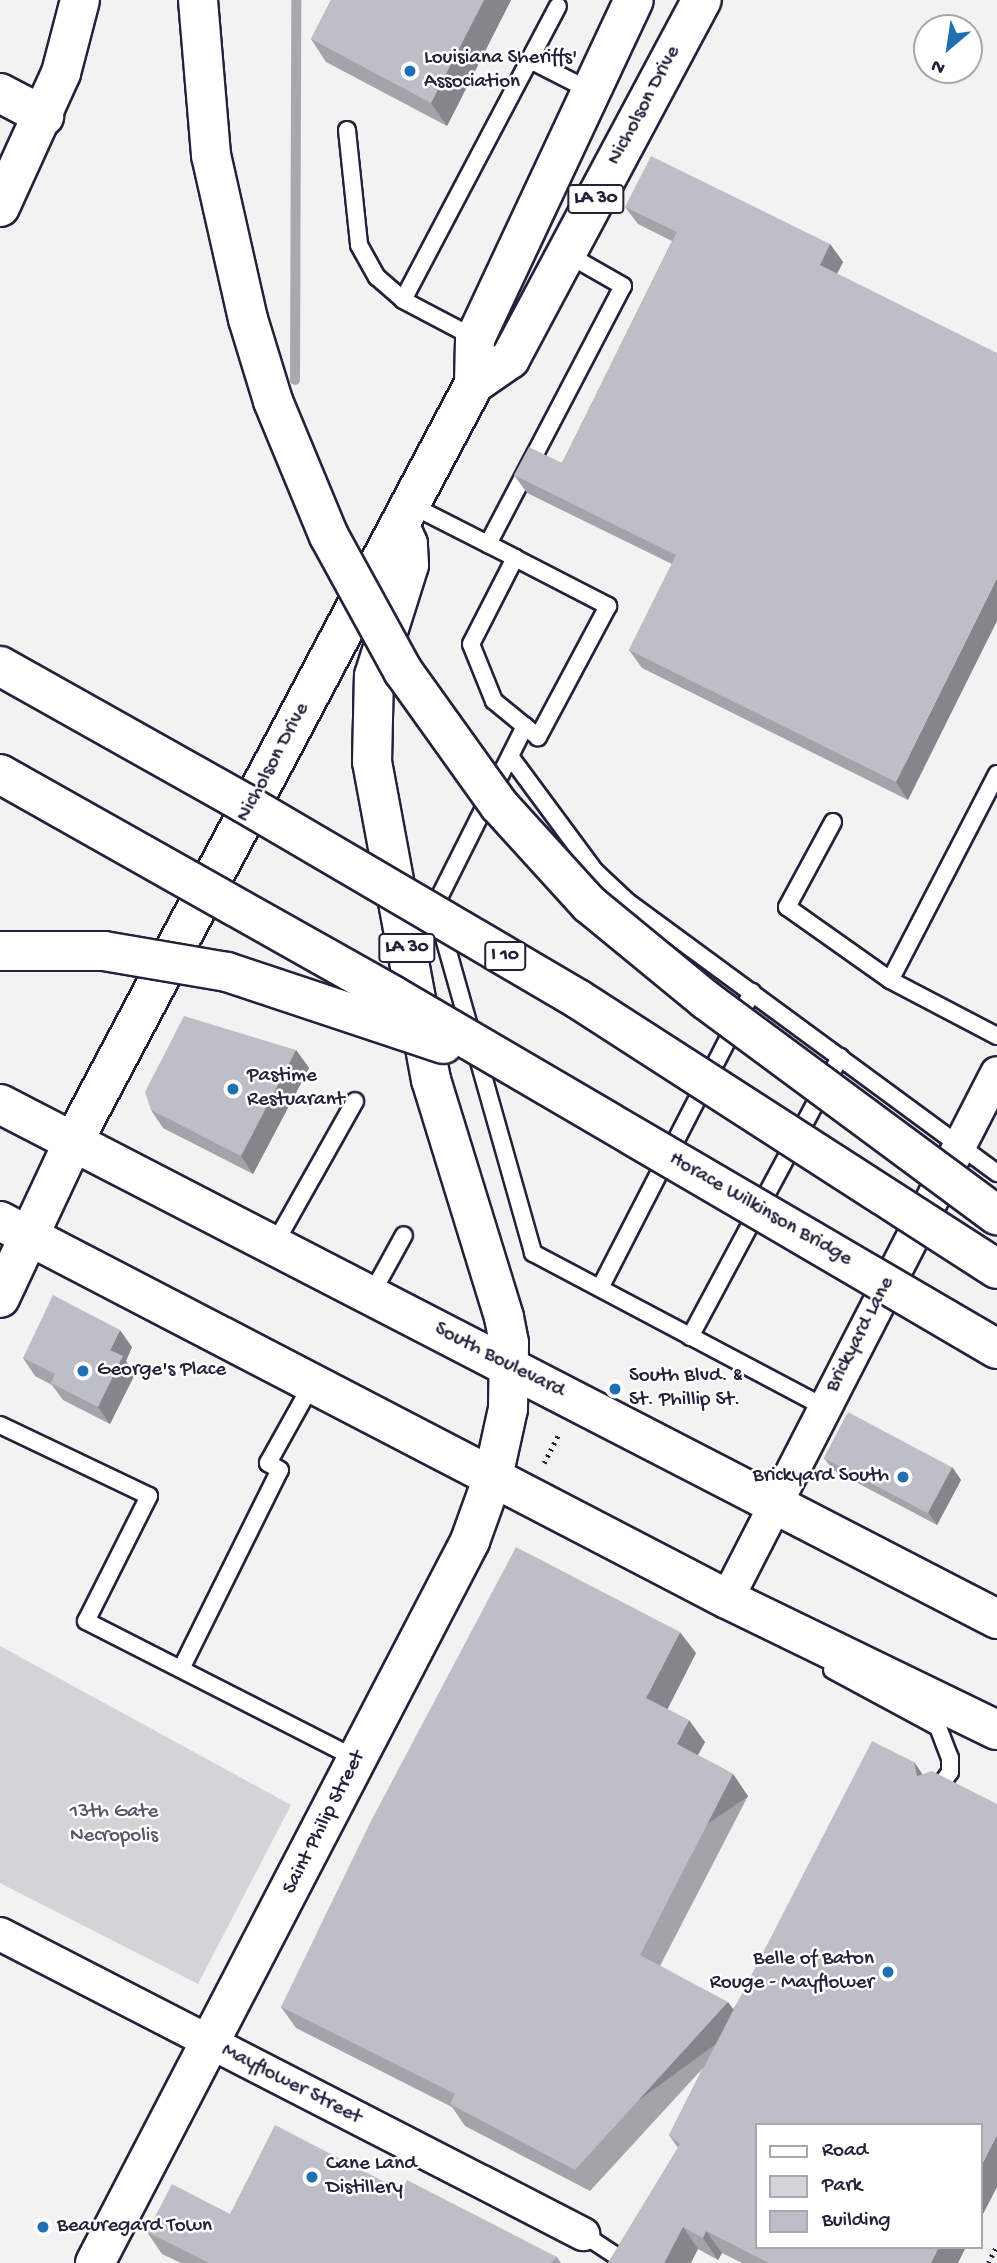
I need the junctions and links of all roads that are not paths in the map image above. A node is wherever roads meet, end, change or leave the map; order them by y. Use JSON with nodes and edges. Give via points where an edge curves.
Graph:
{"nodes":[{"id":1,"x":80,"y":0,"type":"edge"},
{"id":2,"x":198,"y":0,"type":"edge"},
{"id":3,"x":702,"y":0,"type":"edge"},
{"id":4,"x":628,"y":2,"type":"edge"},
{"id":5,"x":558,"y":6,"type":"dead end"},
{"id":6,"x":530,"y":60,"type":"junction"},
{"id":7,"x":589,"y":90,"type":"junction"},
{"id":8,"x":0,"y":93,"type":"edge"},
{"id":9,"x":44,"y":116,"type":"junction"},
{"id":10,"x":347,"y":130,"type":"dead end"},
{"id":11,"x":0,"y":207,"type":"edge"},
{"id":12,"x":566,"y":254,"type":"junction"},
{"id":13,"x":403,"y":300,"type":"junction"},
{"id":14,"x":475,"y":339,"type":"junction"},
{"id":15,"x":474,"y":384,"type":"junction"},
{"id":16,"x":406,"y":515,"type":"junction"},
{"id":17,"x":488,"y":544,"type":"junction"},
{"id":18,"x":515,"y":558,"type":"junction"},
{"id":19,"x":0,"y":666,"type":"edge"},
{"id":20,"x":525,"y":726,"type":"junction"},
{"id":21,"x":512,"y":760,"type":"junction"},
{"id":22,"x":997,"y":774,"type":"edge"},
{"id":23,"x":0,"y":775,"type":"edge"},
{"id":24,"x":833,"y":822,"type":"dead end"},
{"id":25,"x":0,"y":951,"type":"edge"},
{"id":26,"x":890,"y":980,"type":"junction"},
{"id":27,"x":751,"y":992,"type":"junction"},
{"id":28,"x":997,"y":1037,"type":"edge"},
{"id":29,"x":840,"y":1057,"type":"junction"},
{"id":30,"x":524,"y":1072,"type":"junction"},
{"id":31,"x":997,"y":1073,"type":"edge"},
{"id":32,"x":355,"y":1101,"type":"dead end"},
{"id":33,"x":0,"y":1104,"type":"edge"},
{"id":34,"x":74,"y":1142,"type":"junction"},
{"id":35,"x":960,"y":1144,"type":"junction"},
{"id":36,"x":997,"y":1173,"type":"edge"},
{"id":37,"x":997,"y":1215,"type":"edge"},
{"id":38,"x":15,"y":1229,"type":"edge"},
{"id":39,"x":404,"y":1235,"type":"dead end"},
{"id":40,"x":274,"y":1245,"type":"junction"},
{"id":41,"x":997,"y":1269,"type":"edge"},
{"id":42,"x":600,"y":1288,"type":"junction"},
{"id":43,"x":371,"y":1296,"type":"junction"},
{"id":44,"x":0,"y":1297,"type":"edge"},
{"id":45,"x":691,"y":1337,"type":"junction"},
{"id":46,"x":997,"y":1349,"type":"edge"},
{"id":47,"x":509,"y":1367,"type":"junction"},
{"id":48,"x":312,"y":1384,"type":"junction"},
{"id":49,"x":824,"y":1407,"type":"junction"},
{"id":50,"x":0,"y":1425,"type":"edge"},
{"id":51,"x":493,"y":1476,"type":"junction"},
{"id":52,"x":774,"y":1503,"type":"junction"},
{"id":53,"x":727,"y":1598,"type":"junction"},
{"id":54,"x":997,"y":1619,"type":"edge"},
{"id":55,"x":181,"y":1669,"type":"junction"},
{"id":56,"x":997,"y":1730,"type":"edge"},
{"id":57,"x":358,"y":1759,"type":"junction"},
{"id":58,"x":938,"y":1788,"type":"edge"},
{"id":59,"x":0,"y":1934,"type":"edge"},
{"id":60,"x":208,"y":2042,"type":"junction"},
{"id":61,"x":583,"y":2234,"type":"joint"},
{"id":62,"x":95,"y":2263,"type":"edge"},
{"id":63,"x":627,"y":2263,"type":"edge"}],
"edges":[{"from":1,"to":9,"type":"main road"},
{"from":2,"to":37,"type":"main road","bridge":true,"via":[[211,155],[248,319],[273,401],[329,536],[402,671],[499,805],[589,904],[706,1000]]},
{"from":3,"to":12,"type":"main road","name":"Nicholson Drive","number":"LA 30"},
{"from":4,"to":7,"type":"main road","name":"Nicholson Drive","number":"LA 30"},
{"from":5,"to":6,"type":"lane"},
{"from":6,"to":7,"type":"lane"},
{"from":6,"to":13,"type":"lane"},
{"from":7,"to":14,"type":"main road","name":"Nicholson Drive","number":"LA 30"},
{"from":8,"to":9,"type":"main road"},
{"from":9,"to":11,"type":"main road"},
{"from":10,"to":13,"type":"lane","via":[[359,245],[377,277]]},
{"from":12,"to":15,"type":"main road","name":"Nicholson Drive","number":"LA 30","via":[[510,359]]},
{"from":12,"to":17,"type":"lane","via":[[623,286]]},
{"from":13,"to":14,"type":"lane"},
{"from":14,"to":15,"type":"main road","name":"Nicholson Drive","number":"LA 30"},
{"from":15,"to":16,"type":"main road","name":"Nicholson Drive","number":"LA 30"},
{"from":16,"to":17,"type":"lane"},
{"from":16,"to":34,"type":"main road","name":"Nicholson Drive","number":"LA 30"},
{"from":16,"to":47,"type":"main road","number":"LA 30","via":[[409,565],[374,676],[372,762],[431,1080],[501,1304]]},
{"from":17,"to":18,"type":"lane"},
{"from":18,"to":20,"type":"lane","via":[[471,644],[494,701]]},
{"from":18,"to":20,"type":"lane","via":[[608,606],[538,737]]},
{"from":19,"to":41,"type":"main road","number":"I 10","bridge":true,"via":[[578,999]]},
{"from":20,"to":21,"type":"lane"},
{"from":21,"to":27,"type":"lane","via":[[595,871],[628,902]]},
{"from":21,"to":42,"type":"lane","via":[[435,906],[533,1253]]},
{"from":22,"to":26,"type":"lane"},
{"from":23,"to":30,"type":"main road","bridge":true},
{"from":24,"to":26,"type":"lane","via":[[787,907]]},
{"from":25,"to":30,"type":"main road","bridge":true,"via":[[104,951],[228,972]]},
{"from":26,"to":28,"type":"lane"},
{"from":27,"to":29,"type":"lane"},
{"from":27,"to":42,"type":"lane"},
{"from":29,"to":35,"type":"lane"},
{"from":29,"to":45,"type":"lane"},
{"from":30,"to":46,"type":"main road","name":"Horace Wilkinson Bridge","bridge":true},
{"from":31,"to":35,"type":"street","name":"Brickyard Lane"},
{"from":32,"to":40,"type":"lane"},
{"from":33,"to":34,"type":"main road","name":"South Boulevard"},
{"from":34,"to":38,"type":"main road","name":"Nicholson Drive"},
{"from":34,"to":40,"type":"main road","name":"South Boulevard"},
{"from":35,"to":36,"type":"lane"},
{"from":35,"to":49,"type":"street","name":"Brickyard Lane"},
{"from":38,"to":44,"type":"main road","name":"Nicholson Drive"},
{"from":38,"to":48,"type":"main road"},
{"from":39,"to":43,"type":"lane"},
{"from":40,"to":43,"type":"main road","name":"South Boulevard"},
{"from":42,"to":45,"type":"lane"},
{"from":43,"to":47,"type":"main road","name":"South Boulevard"},
{"from":45,"to":49,"type":"lane"},
{"from":47,"to":51,"type":"main road","name":"Saint Philip Street","via":[[508,1409]]},
{"from":47,"to":52,"type":"main road","name":"South Boulevard"},
{"from":48,"to":51,"type":"main road"},
{"from":48,"to":55,"type":"lane","via":[[268,1463],[280,1470]]},
{"from":49,"to":52,"type":"street","name":"Brickyard Lane"},
{"from":50,"to":55,"type":"lane","via":[[149,1496],[86,1621]]},
{"from":51,"to":53,"type":"main road"},
{"from":51,"to":57,"type":"main road","name":"Saint Philip Street","via":[[470,1541]]},
{"from":52,"to":53,"type":"street","name":"Brickyard Lane"},
{"from":52,"to":54,"type":"main road","name":"South Boulevard"},
{"from":53,"to":56,"type":"main road"},
{"from":53,"to":58,"type":"lane","via":[[766,1635],[938,1727],[950,1758],[950,1772]]},
{"from":55,"to":57,"type":"lane"},
{"from":57,"to":60,"type":"main road","name":"Saint Philip Street"},
{"from":59,"to":60,"type":"street","name":"Mayflower Street"},
{"from":60,"to":61,"type":"street","name":"Mayflower Street"},
{"from":60,"to":62,"type":"main road","name":"Saint Philip Street"},
{"from":61,"to":63,"type":"lane"}]}
